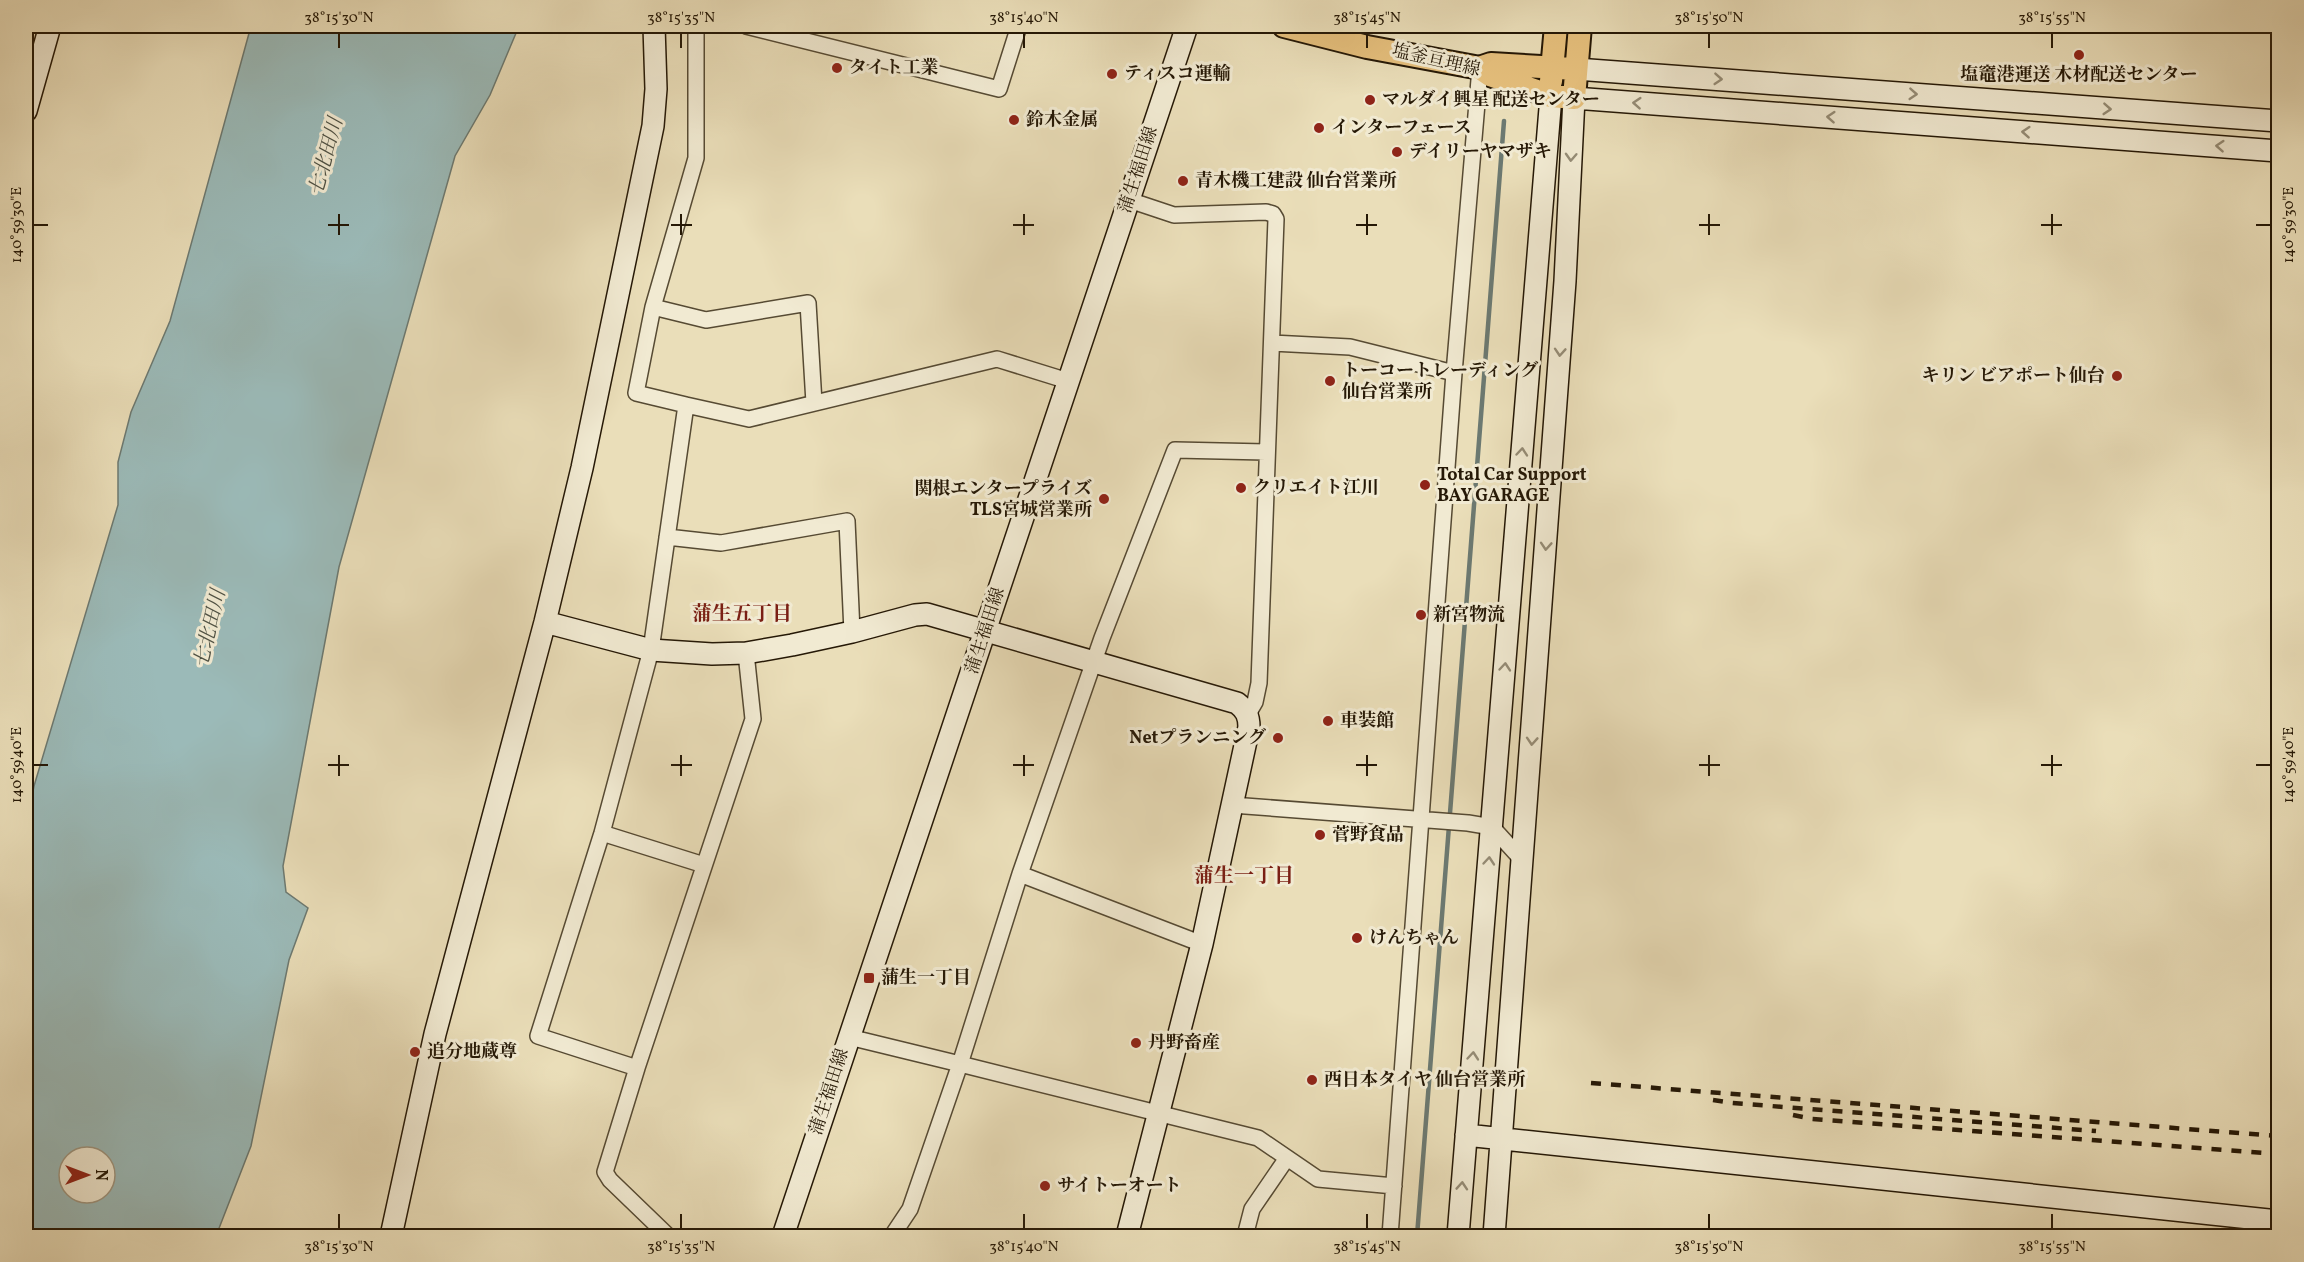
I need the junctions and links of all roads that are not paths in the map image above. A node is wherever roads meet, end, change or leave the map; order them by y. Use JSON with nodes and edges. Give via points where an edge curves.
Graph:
{"nodes":[{"id":1,"x":50,"y":26,"type":"edge"},
{"id":2,"x":654,"y":26,"type":"edge"},
{"id":3,"x":696,"y":26,"type":"edge"},
{"id":4,"x":746,"y":26,"type":"edge"},
{"id":5,"x":1019,"y":26,"type":"edge"},
{"id":6,"x":1186,"y":26,"type":"edge"},
{"id":7,"x":1284,"y":26,"type":"edge"},
{"id":8,"x":1556,"y":26,"type":"edge"},
{"id":9,"x":1580,"y":26,"type":"edge"},
{"id":10,"x":1552,"y":66,"type":"junction"},
{"id":11,"x":1487,"y":69,"type":"junction"},
{"id":12,"x":1576,"y":69,"type":"junction"},
{"id":13,"x":1521,"y":74,"type":"junction"},
{"id":14,"x":1551,"y":96,"type":"junction"},
{"id":15,"x":1574,"y":98,"type":"junction"},
{"id":16,"x":26,"y":111,"type":"edge"},
{"id":17,"x":2278,"y":121,"type":"edge"},
{"id":18,"x":2278,"y":151,"type":"edge"},
{"id":19,"x":1129,"y":200,"type":"junction"},
{"id":20,"x":653,"y":308,"type":"junction"},
{"id":21,"x":1272,"y":343,"type":"junction"},
{"id":22,"x":1454,"y":373,"type":"junction"},
{"id":23,"x":1068,"y":381,"type":"junction"},
{"id":24,"x":814,"y":403,"type":"junction"},
{"id":25,"x":686,"y":405,"type":"junction"},
{"id":26,"x":1266,"y":452,"type":"junction"},
{"id":27,"x":667,"y":537,"type":"junction"},
{"id":28,"x":545,"y":622,"type":"junction"},
{"id":29,"x":986,"y":630,"type":"junction"},
{"id":30,"x":852,"y":632,"type":"junction"},
{"id":31,"x":651,"y":650,"type":"junction"},
{"id":32,"x":746,"y":653,"type":"junction"},
{"id":33,"x":1095,"y":662,"type":"junction"},
{"id":34,"x":1248,"y":714,"type":"junction"},
{"id":35,"x":1232,"y":805,"type":"junction"},
{"id":36,"x":1428,"y":821,"type":"junction"},
{"id":37,"x":1492,"y":827,"type":"junction"},
{"id":38,"x":602,"y":833,"type":"junction"},
{"id":39,"x":1523,"y":861,"type":"junction"},
{"id":40,"x":704,"y":865,"type":"junction"},
{"id":41,"x":1020,"y":874,"type":"junction"},
{"id":42,"x":1202,"y":944,"type":"junction"},
{"id":43,"x":849,"y":1037,"type":"junction"},
{"id":44,"x":960,"y":1064,"type":"junction"},
{"id":45,"x":637,"y":1068,"type":"junction"},
{"id":46,"x":1158,"y":1113,"type":"junction"},
{"id":47,"x":1466,"y":1135,"type":"junction"},
{"id":48,"x":1502,"y":1138,"type":"junction"},
{"id":49,"x":1287,"y":1158,"type":"junction"},
{"id":50,"x":1394,"y":1186,"type":"junction"},
{"id":51,"x":2278,"y":1221,"type":"edge"},
{"id":52,"x":392,"y":1236,"type":"edge"},
{"id":53,"x":667,"y":1236,"type":"edge"},
{"id":54,"x":783,"y":1236,"type":"edge"},
{"id":55,"x":892,"y":1236,"type":"edge"},
{"id":56,"x":1127,"y":1236,"type":"edge"},
{"id":57,"x":1245,"y":1236,"type":"edge"},
{"id":58,"x":1390,"y":1236,"type":"edge"},
{"id":59,"x":1458,"y":1236,"type":"edge"},
{"id":60,"x":1494,"y":1236,"type":"edge"}],
"edges":[{"from":1,"to":16,"type":"street"},
{"from":2,"to":28,"type":"street","via":[[653,126],[582,468]]},
{"from":3,"to":20,"type":"street","via":[[696,158]]},
{"from":4,"to":5,"type":"street","via":[[999,88]]},
{"from":6,"to":19,"type":"street","name":"蒲生福田線"},
{"from":7,"to":11,"type":"main road","name":"塩釜亘理線"},
{"from":8,"to":10,"type":"main road"},
{"from":9,"to":12,"type":"main road"},
{"from":10,"to":12,"type":"main road"},
{"from":10,"to":13,"type":"main road"},
{"from":10,"to":14,"type":"main road"},
{"from":11,"to":13,"type":"main road","name":"塩釜亘理線"},
{"from":11,"to":22,"type":"street"},
{"from":12,"to":15,"type":"main road"},
{"from":12,"to":17,"type":"street","one_way":true},
{"from":13,"to":14,"type":"main road","name":"塩釜亘理線"},
{"from":14,"to":15,"type":"main road","name":"塩釜亘理線"},
{"from":37,"to":14,"type":"street","one_way":true},
{"from":18,"to":15,"type":"street","one_way":true},
{"from":15,"to":39,"type":"street","one_way":true,"via":[[1565,281]]},
{"from":19,"to":21,"type":"street","via":[[1174,215],[1266,212],[1275,216]]},
{"from":19,"to":23,"type":"street","name":"蒲生福田線"},
{"from":20,"to":24,"type":"street","via":[[706,320],[808,303]]},
{"from":20,"to":25,"type":"street","via":[[636,393]]},
{"from":21,"to":22,"type":"street","via":[[1350,347]]},
{"from":21,"to":26,"type":"street"},
{"from":22,"to":36,"type":"street"},
{"from":23,"to":24,"type":"street","via":[[997,359]]},
{"from":23,"to":29,"type":"street","name":"蒲生福田線"},
{"from":24,"to":25,"type":"street","via":[[749,419]]},
{"from":25,"to":27,"type":"street"},
{"from":26,"to":33,"type":"street","via":[[1175,450]]},
{"from":26,"to":34,"type":"street","via":[[1259,683]]},
{"from":27,"to":30,"type":"street","via":[[721,543],[847,521]]},
{"from":27,"to":31,"type":"street"},
{"from":28,"to":31,"type":"street"},
{"from":28,"to":52,"type":"street","via":[[435,1034]]},
{"from":29,"to":30,"type":"street","via":[[927,614]]},
{"from":29,"to":33,"type":"street"},
{"from":29,"to":43,"type":"street","name":"蒲生福田線"},
{"from":30,"to":32,"type":"street"},
{"from":31,"to":32,"type":"street"},
{"from":31,"to":38,"type":"street"},
{"from":32,"to":40,"type":"street","via":[[753,719]]},
{"from":33,"to":34,"type":"street","via":[[1237,704]]},
{"from":33,"to":41,"type":"street"},
{"from":34,"to":35,"type":"street","via":[[1249,727]]},
{"from":35,"to":36,"type":"street"},
{"from":35,"to":42,"type":"street"},
{"from":36,"to":37,"type":"street"},
{"from":36,"to":50,"type":"street"},
{"from":37,"to":39,"type":"street"},
{"from":47,"to":37,"type":"street","one_way":true},
{"from":38,"to":40,"type":"street"},
{"from":38,"to":45,"type":"street","via":[[538,1036]]},
{"from":39,"to":48,"type":"street"},
{"from":40,"to":45,"type":"street"},
{"from":41,"to":42,"type":"street"},
{"from":41,"to":44,"type":"street"},
{"from":42,"to":46,"type":"street"},
{"from":43,"to":44,"type":"street"},
{"from":43,"to":54,"type":"street","name":"蒲生福田線"},
{"from":44,"to":46,"type":"street"},
{"from":44,"to":55,"type":"street","via":[[910,1209]]},
{"from":45,"to":53,"type":"street","via":[[605,1172]]},
{"from":46,"to":49,"type":"street","via":[[1258,1138]]},
{"from":46,"to":56,"type":"street"},
{"from":47,"to":48,"type":"street"},
{"from":59,"to":47,"type":"street","one_way":true},
{"from":48,"to":51,"type":"street"},
{"from":48,"to":60,"type":"street"},
{"from":49,"to":50,"type":"street","via":[[1318,1179]]},
{"from":49,"to":57,"type":"street","via":[[1252,1209]]},
{"from":50,"to":58,"type":"street"}]}
